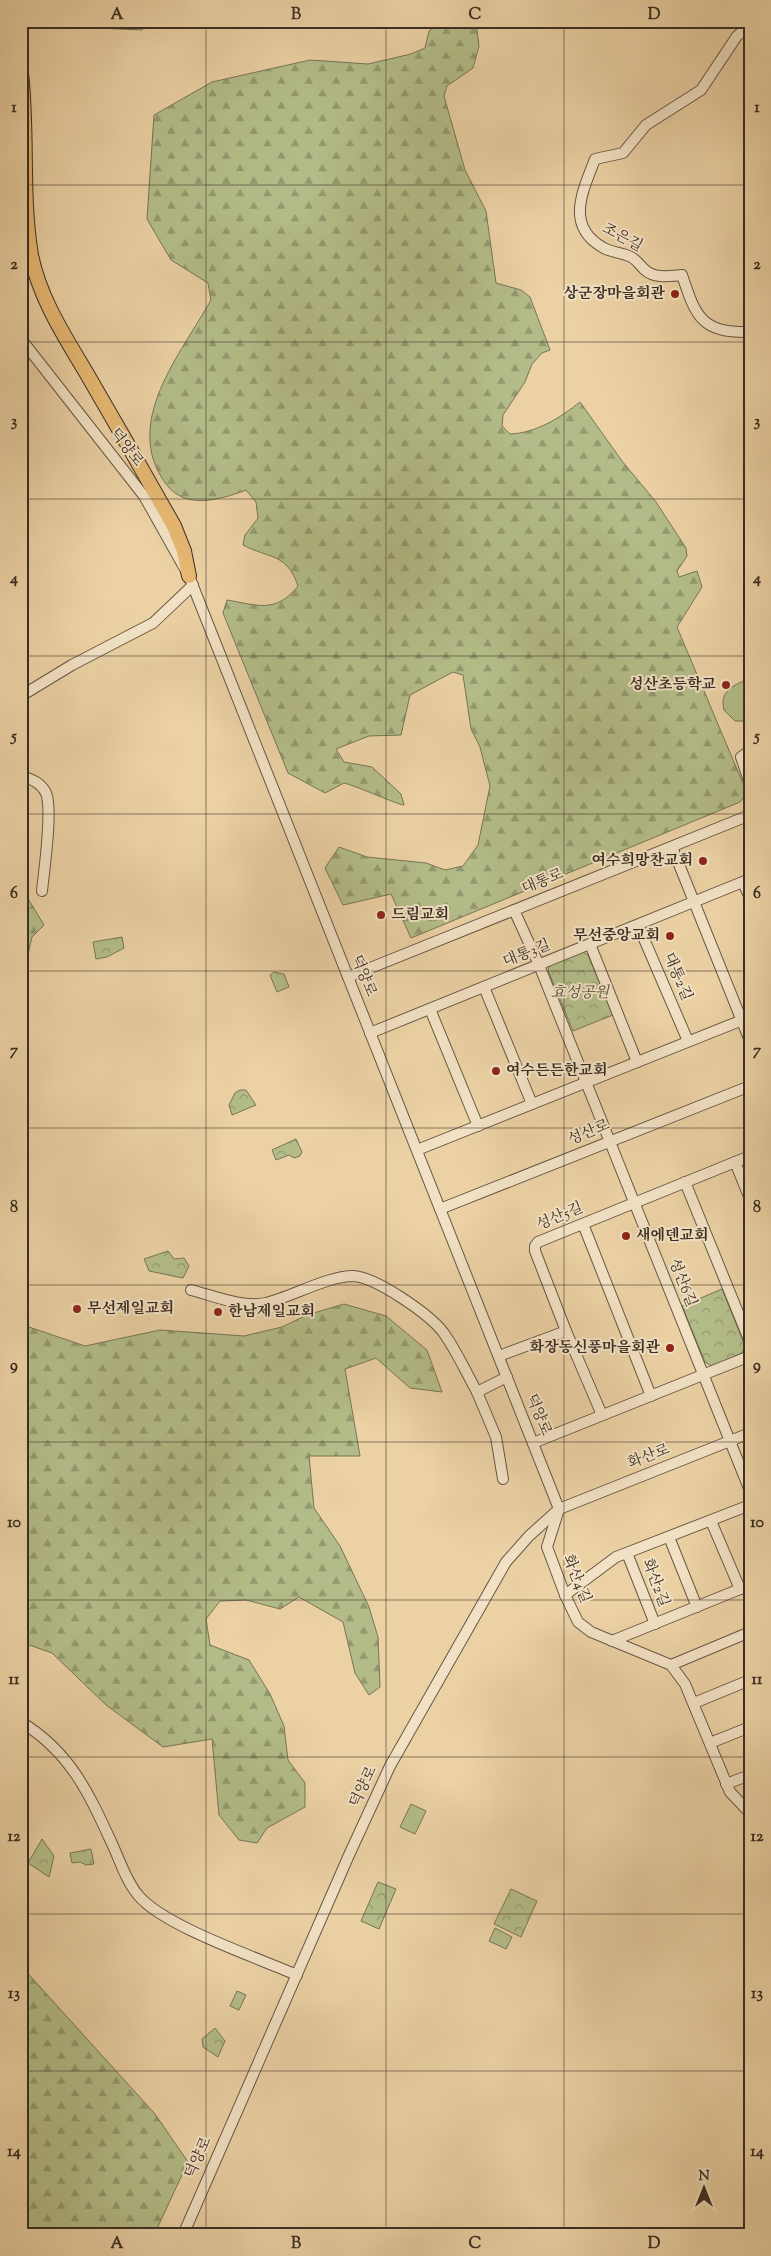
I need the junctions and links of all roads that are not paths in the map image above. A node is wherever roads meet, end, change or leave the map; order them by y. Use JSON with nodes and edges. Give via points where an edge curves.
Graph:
{"nodes":[{"id":1,"x":750,"y":25,"type":"edge"},
{"id":2,"x":21,"y":73,"type":"edge"},
{"id":3,"x":750,"y":332,"type":"edge"},
{"id":4,"x":21,"y":339,"type":"edge"},
{"id":5,"x":191,"y":580,"type":"junction"},
{"id":6,"x":21,"y":696,"type":"edge"},
{"id":7,"x":750,"y":751,"type":"edge"},
{"id":8,"x":21,"y":776,"type":"edge"},
{"id":9,"x":750,"y":784,"type":"edge"},
{"id":10,"x":750,"y":815,"type":"edge"},
{"id":11,"x":672,"y":847,"type":"junction"},
{"id":12,"x":747,"y":881,"type":"edge"},
{"id":13,"x":42,"y":891,"type":"dead end"},
{"id":14,"x":750,"y":898,"type":"edge"},
{"id":15,"x":695,"y":902,"type":"junction"},
{"id":16,"x":514,"y":910,"type":"junction"},
{"id":17,"x":638,"y":924,"type":"junction"},
{"id":18,"x":590,"y":944,"type":"junction"},
{"id":19,"x":539,"y":965,"type":"junction"},
{"id":20,"x":348,"y":977,"type":"junction"},
{"id":21,"x":484,"y":987,"type":"junction"},
{"id":22,"x":430,"y":1009,"type":"junction"},
{"id":23,"x":745,"y":1018,"type":"edge"},
{"id":24,"x":370,"y":1033,"type":"junction"},
{"id":25,"x":688,"y":1041,"type":"junction"},
{"id":26,"x":750,"y":1041,"type":"edge"},
{"id":27,"x":638,"y":1062,"type":"junction"},
{"id":28,"x":585,"y":1083,"type":"junction"},
{"id":29,"x":750,"y":1086,"type":"edge"},
{"id":30,"x":532,"y":1104,"type":"junction"},
{"id":31,"x":478,"y":1126,"type":"junction"},
{"id":32,"x":609,"y":1142,"type":"junction"},
{"id":33,"x":417,"y":1150,"type":"junction"},
{"id":34,"x":750,"y":1156,"type":"edge"},
{"id":35,"x":735,"y":1162,"type":"junction"},
{"id":36,"x":685,"y":1182,"type":"junction"},
{"id":37,"x":750,"y":1199,"type":"edge"},
{"id":38,"x":634,"y":1203,"type":"junction"},
{"id":39,"x":440,"y":1209,"type":"junction"},
{"id":40,"x":583,"y":1224,"type":"junction"},
{"id":41,"x":191,"y":1290,"type":"dead end"},
{"id":42,"x":566,"y":1331,"type":"junction"},
{"id":43,"x":750,"y":1342,"type":"edge"},
{"id":44,"x":499,"y":1356,"type":"junction"},
{"id":45,"x":750,"y":1356,"type":"edge"},
{"id":46,"x":702,"y":1375,"type":"junction"},
{"id":47,"x":507,"y":1377,"type":"junction"},
{"id":48,"x":476,"y":1392,"type":"junction"},
{"id":49,"x":651,"y":1396,"type":"junction"},
{"id":50,"x":602,"y":1416,"type":"junction"},
{"id":51,"x":750,"y":1434,"type":"edge"},
{"id":52,"x":729,"y":1442,"type":"junction"},
{"id":53,"x":533,"y":1443,"type":"junction"},
{"id":54,"x":503,"y":1479,"type":"dead end"},
{"id":55,"x":750,"y":1491,"type":"edge"},
{"id":56,"x":750,"y":1505,"type":"edge"},
{"id":57,"x":559,"y":1508,"type":"junction"},
{"id":58,"x":710,"y":1520,"type":"junction"},
{"id":59,"x":669,"y":1537,"type":"junction"},
{"id":60,"x":627,"y":1553,"type":"junction"},
{"id":61,"x":750,"y":1585,"type":"edge"},
{"id":62,"x":740,"y":1589,"type":"junction"},
{"id":63,"x":565,"y":1595,"type":"junction"},
{"id":64,"x":697,"y":1607,"type":"junction"},
{"id":65,"x":655,"y":1624,"type":"junction"},
{"id":66,"x":750,"y":1632,"type":"edge"},
{"id":67,"x":612,"y":1641,"type":"junction"},
{"id":68,"x":671,"y":1665,"type":"junction"},
{"id":69,"x":750,"y":1680,"type":"edge"},
{"id":70,"x":694,"y":1704,"type":"junction"},
{"id":71,"x":21,"y":1722,"type":"edge"},
{"id":72,"x":750,"y":1727,"type":"edge"},
{"id":73,"x":710,"y":1743,"type":"junction"},
{"id":74,"x":750,"y":1774,"type":"edge"},
{"id":75,"x":726,"y":1784,"type":"junction"},
{"id":76,"x":750,"y":1813,"type":"edge"},
{"id":77,"x":297,"y":1975,"type":"junction"},
{"id":78,"x":182,"y":2235,"type":"edge"}],
"edges":[{"from":1,"to":3,"type":"street","name":"조은길","via":[[736,36],[701,90],[646,125],[623,153],[595,159],[579,209],[585,232],[603,248],[632,257],[654,275],[682,274],[694,308],[705,323],[724,331]]},
{"from":2,"to":5,"type":"main road","via":[[28,226],[38,282],[59,325],[174,526]]},
{"from":4,"to":5,"type":"street","name":"덕양로","via":[[144,496]]},
{"from":5,"to":6,"type":"street","via":[[153,623]]},
{"from":5,"to":20,"type":"street","name":"덕양로"},
{"from":7,"to":9,"type":"street","via":[[741,757]]},
{"from":8,"to":13,"type":"street","via":[[39,783],[47,795]]},
{"from":10,"to":11,"type":"street","name":"대통로"},
{"from":11,"to":15,"type":"street"},
{"from":11,"to":16,"type":"street","name":"대통로"},
{"from":12,"to":14,"type":"street"},
{"from":12,"to":15,"type":"street","name":"대통3길"},
{"from":15,"to":17,"type":"street","name":"대통3길"},
{"from":15,"to":23,"type":"street"},
{"from":16,"to":19,"type":"street"},
{"from":16,"to":20,"type":"street","name":"대통로"},
{"from":17,"to":18,"type":"street","name":"대통3길"},
{"from":17,"to":25,"type":"street","name":"대통2길"},
{"from":18,"to":19,"type":"street","name":"대통3길"},
{"from":18,"to":27,"type":"street"},
{"from":19,"to":21,"type":"street","name":"대통3길"},
{"from":19,"to":28,"type":"street"},
{"from":20,"to":24,"type":"street","name":"덕양로"},
{"from":21,"to":22,"type":"street","name":"대통3길"},
{"from":21,"to":30,"type":"street"},
{"from":22,"to":24,"type":"street","name":"대통3길"},
{"from":22,"to":31,"type":"street"},
{"from":23,"to":25,"type":"street"},
{"from":23,"to":26,"type":"street"},
{"from":24,"to":33,"type":"street","name":"덕양로"},
{"from":25,"to":27,"type":"street"},
{"from":27,"to":28,"type":"street"},
{"from":28,"to":30,"type":"street"},
{"from":28,"to":32,"type":"street","name":"성산6길"},
{"from":29,"to":32,"type":"street","name":"성산로"},
{"from":30,"to":31,"type":"street"},
{"from":31,"to":33,"type":"street"},
{"from":32,"to":38,"type":"street","name":"성산6길"},
{"from":32,"to":39,"type":"street","name":"성산로"},
{"from":33,"to":39,"type":"street","name":"덕양로"},
{"from":34,"to":35,"type":"street","name":"성산5길"},
{"from":35,"to":36,"type":"street","name":"성산5길"},
{"from":35,"to":37,"type":"street"},
{"from":36,"to":38,"type":"street","name":"성산5길"},
{"from":36,"to":43,"type":"street"},
{"from":38,"to":40,"type":"street","name":"성산5길"},
{"from":38,"to":46,"type":"street","name":"성산6길"},
{"from":39,"to":44,"type":"street","name":"덕양로"},
{"from":40,"to":42,"type":"street","name":"성산5길","via":[[535,1246]]},
{"from":40,"to":49,"type":"street"},
{"from":41,"to":48,"type":"street","via":[[248,1304],[264,1303],[353,1276],[369,1280],[436,1324]]},
{"from":42,"to":44,"type":"street"},
{"from":42,"to":50,"type":"street"},
{"from":44,"to":47,"type":"street","name":"덕양로"},
{"from":45,"to":46,"type":"street"},
{"from":46,"to":49,"type":"street"},
{"from":46,"to":52,"type":"street","name":"성산6길"},
{"from":47,"to":48,"type":"street"},
{"from":47,"to":53,"type":"street","name":"덕양로"},
{"from":48,"to":54,"type":"street","via":[[496,1437]]},
{"from":49,"to":50,"type":"street"},
{"from":50,"to":53,"type":"street"},
{"from":51,"to":52,"type":"street","name":"화산로"},
{"from":52,"to":55,"type":"street","name":"성산6길"},
{"from":52,"to":57,"type":"street","name":"화산로"},
{"from":53,"to":57,"type":"street","name":"덕양로"},
{"from":56,"to":58,"type":"street","name":"화산2길"},
{"from":57,"to":63,"type":"street","name":"화산4길","via":[[547,1547]]},
{"from":57,"to":77,"type":"street","name":"덕양로","via":[[529,1536],[496,1578],[390,1766]]},
{"from":58,"to":59,"type":"street","name":"화산2길"},
{"from":58,"to":62,"type":"street"},
{"from":59,"to":60,"type":"street","name":"화산2길"},
{"from":59,"to":64,"type":"street","name":"화산2길"},
{"from":60,"to":63,"type":"street","name":"화산2길","via":[[611,1560]]},
{"from":60,"to":65,"type":"street","name":"화산2길"},
{"from":61,"to":62,"type":"street"},
{"from":62,"to":64,"type":"street"},
{"from":63,"to":67,"type":"street","name":"화산4길","via":[[578,1622]]},
{"from":64,"to":65,"type":"street"},
{"from":65,"to":67,"type":"street"},
{"from":66,"to":68,"type":"street"},
{"from":67,"to":68,"type":"street","name":"화산4길"},
{"from":68,"to":70,"type":"street"},
{"from":69,"to":70,"type":"street"},
{"from":70,"to":73,"type":"street"},
{"from":71,"to":77,"type":"street","via":[[52,1745],[76,1772],[138,1896],[169,1919]]},
{"from":72,"to":73,"type":"street"},
{"from":73,"to":75,"type":"street"},
{"from":74,"to":75,"type":"street"},
{"from":75,"to":76,"type":"street","via":[[734,1799]]},
{"from":77,"to":78,"type":"street","name":"덕양로"}]}
